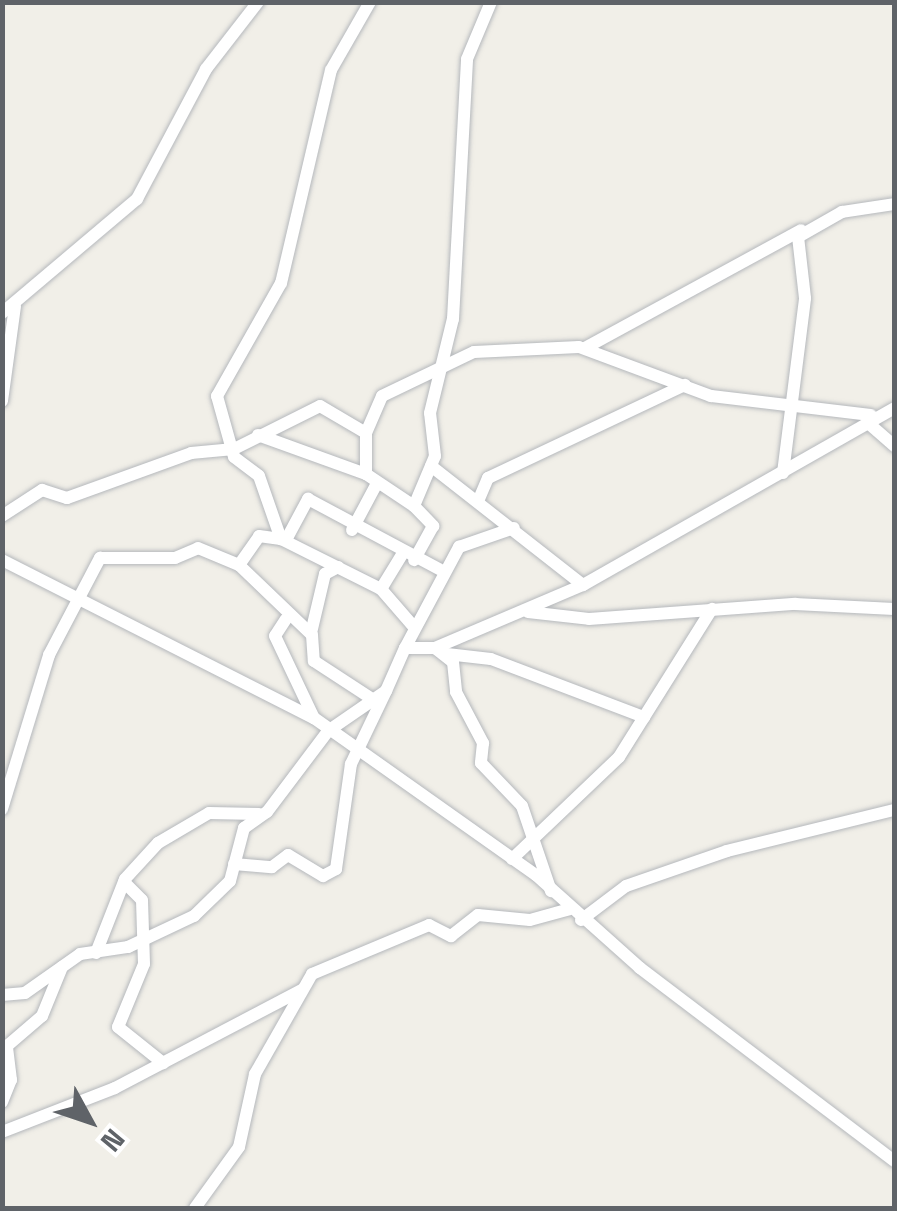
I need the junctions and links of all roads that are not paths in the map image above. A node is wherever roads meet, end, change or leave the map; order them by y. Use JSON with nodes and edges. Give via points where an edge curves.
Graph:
{"nodes":[{"id":1,"x":258,"y":2,"type":"edge"},
{"id":2,"x":370,"y":2,"type":"edge"},
{"id":3,"x":491,"y":2,"type":"edge"},
{"id":4,"x":894,"y":204,"type":"edge"},
{"id":5,"x":804,"y":228,"type":"junction"},
{"id":6,"x":9,"y":310,"type":"edge"},
{"id":7,"x":585,"y":348,"type":"junction"},
{"id":8,"x":439,"y":374,"type":"junction"},
{"id":9,"x":684,"y":385,"type":"junction"},
{"id":10,"x":2,"y":401,"type":"edge"},
{"id":11,"x":792,"y":402,"type":"junction"},
{"id":12,"x":894,"y":408,"type":"edge"},
{"id":13,"x":870,"y":419,"type":"junction"},
{"id":14,"x":366,"y":433,"type":"junction"},
{"id":15,"x":252,"y":436,"type":"junction"},
{"id":16,"x":894,"y":446,"type":"edge"},
{"id":17,"x":234,"y":449,"type":"junction"},
{"id":18,"x":431,"y":466,"type":"junction"},
{"id":19,"x":783,"y":473,"type":"junction"},
{"id":20,"x":366,"y":474,"type":"junction"},
{"id":21,"x":376,"y":485,"type":"junction"},
{"id":22,"x":479,"y":499,"type":"junction"},
{"id":23,"x":414,"y":506,"type":"junction"},
{"id":24,"x":2,"y":516,"type":"edge"},
{"id":25,"x":514,"y":528,"type":"junction"},
{"id":26,"x":352,"y":530,"type":"junction"},
{"id":27,"x":283,"y":540,"type":"junction"},
{"id":28,"x":408,"y":557,"type":"junction"},
{"id":29,"x":2,"y":560,"type":"edge"},
{"id":30,"x":238,"y":566,"type":"junction"},
{"id":31,"x":338,"y":567,"type":"junction"},
{"id":32,"x":440,"y":569,"type":"junction"},
{"id":33,"x":583,"y":586,"type":"junction"},
{"id":34,"x":381,"y":589,"type":"junction"},
{"id":35,"x":78,"y":599,"type":"junction"},
{"id":36,"x":712,"y":609,"type":"junction"},
{"id":37,"x":894,"y":609,"type":"edge"},
{"id":38,"x":524,"y":612,"type":"junction"},
{"id":39,"x":286,"y":618,"type":"junction"},
{"id":40,"x":413,"y":626,"type":"junction"},
{"id":41,"x":310,"y":633,"type":"junction"},
{"id":42,"x":405,"y":648,"type":"junction"},
{"id":43,"x":441,"y":651,"type":"junction"},
{"id":44,"x":386,"y":691,"type":"junction"},
{"id":45,"x":372,"y":699,"type":"junction"},
{"id":46,"x":644,"y":717,"type":"junction"},
{"id":47,"x":314,"y":718,"type":"junction"},
{"id":48,"x":328,"y":731,"type":"junction"},
{"id":49,"x":357,"y":749,"type":"junction"},
{"id":50,"x":2,"y":809,"type":"edge"},
{"id":51,"x":894,"y":810,"type":"edge"},
{"id":52,"x":259,"y":814,"type":"junction"},
{"id":53,"x":532,"y":840,"type":"junction"},
{"id":54,"x":512,"y":859,"type":"junction"},
{"id":55,"x":234,"y":864,"type":"junction"},
{"id":56,"x":124,"y":882,"type":"junction"},
{"id":57,"x":552,"y":893,"type":"junction"},
{"id":58,"x":576,"y":914,"type":"junction"},
{"id":59,"x":139,"y":938,"type":"junction"},
{"id":60,"x":96,"y":953,"type":"junction"},
{"id":61,"x":62,"y":965,"type":"junction"},
{"id":62,"x":304,"y":988,"type":"junction"},
{"id":63,"x":2,"y":994,"type":"edge"},
{"id":64,"x":163,"y":1064,"type":"junction"},
{"id":65,"x":2,"y":1102,"type":"edge"},
{"id":66,"x":2,"y":1132,"type":"edge"},
{"id":67,"x":894,"y":1161,"type":"edge"},
{"id":68,"x":195,"y":1208,"type":"edge"}],
"edges":[{"from":1,"to":6,"type":"street","via":[[206,69],[137,199]]},
{"from":2,"to":17,"type":"street","via":[[331,70],[282,283],[217,386]]},
{"from":3,"to":8,"type":"street","via":[[467,59],[454,168],[453,314]]},
{"from":4,"to":5,"type":"street"},
{"from":5,"to":7,"type":"street"},
{"from":5,"to":11,"type":"street","via":[[796,244],[805,298]]},
{"from":6,"to":10,"type":"street"},
{"from":7,"to":8,"type":"street","via":[[467,354]]},
{"from":7,"to":9,"type":"street"},
{"from":8,"to":14,"type":"street","via":[[387,391]]},
{"from":8,"to":18,"type":"street"},
{"from":9,"to":11,"type":"street"},
{"from":9,"to":22,"type":"street","via":[[488,478]]},
{"from":11,"to":13,"type":"street"},
{"from":11,"to":19,"type":"street"},
{"from":12,"to":13,"type":"street"},
{"from":13,"to":16,"type":"street"},
{"from":13,"to":19,"type":"street"},
{"from":14,"to":15,"type":"street","via":[[320,406]]},
{"from":14,"to":20,"type":"street"},
{"from":15,"to":17,"type":"street"},
{"from":15,"to":20,"type":"street","via":[[270,434]]},
{"from":17,"to":24,"type":"street","via":[[191,453],[66,498],[42,490]]},
{"from":17,"to":27,"type":"street","via":[[259,476]]},
{"from":18,"to":22,"type":"street"},
{"from":18,"to":23,"type":"street"},
{"from":19,"to":33,"type":"street"},
{"from":20,"to":21,"type":"street"},
{"from":21,"to":23,"type":"street"},
{"from":21,"to":26,"type":"street"},
{"from":22,"to":25,"type":"street"},
{"from":23,"to":28,"type":"street","via":[[434,526]]},
{"from":25,"to":32,"type":"street","via":[[460,546]]},
{"from":25,"to":33,"type":"street"},
{"from":26,"to":27,"type":"street","via":[[308,499]]},
{"from":26,"to":28,"type":"street"},
{"from":27,"to":30,"type":"street","via":[[258,536]]},
{"from":27,"to":31,"type":"street"},
{"from":28,"to":32,"type":"street"},
{"from":28,"to":34,"type":"street"},
{"from":29,"to":35,"type":"street"},
{"from":30,"to":35,"type":"street","via":[[198,548],[175,558],[100,558]]},
{"from":30,"to":39,"type":"street"},
{"from":31,"to":34,"type":"street"},
{"from":31,"to":41,"type":"street","via":[[326,572]]},
{"from":32,"to":40,"type":"street"},
{"from":33,"to":38,"type":"street"},
{"from":34,"to":40,"type":"street"},
{"from":35,"to":47,"type":"street"},
{"from":35,"to":50,"type":"street","via":[[49,655]]},
{"from":36,"to":37,"type":"street"},
{"from":36,"to":38,"type":"street","via":[[589,618]]},
{"from":36,"to":46,"type":"street"},
{"from":38,"to":43,"type":"street"},
{"from":39,"to":41,"type":"street"},
{"from":39,"to":47,"type":"street","via":[[275,636]]},
{"from":40,"to":42,"type":"street"},
{"from":41,"to":45,"type":"street","via":[[314,660]]},
{"from":42,"to":43,"type":"street"},
{"from":42,"to":44,"type":"street"},
{"from":43,"to":46,"type":"street","via":[[491,659]]},
{"from":43,"to":53,"type":"street","via":[[484,743],[481,762],[522,806]]},
{"from":44,"to":45,"type":"street"},
{"from":44,"to":49,"type":"street"},
{"from":45,"to":48,"type":"street"},
{"from":46,"to":53,"type":"street","via":[[610,768]]},
{"from":47,"to":48,"type":"street"},
{"from":48,"to":49,"type":"street"},
{"from":48,"to":52,"type":"street"},
{"from":49,"to":54,"type":"street"},
{"from":49,"to":55,"type":"street","via":[[336,870],[323,876],[288,855],[272,867]]},
{"from":51,"to":58,"type":"street","via":[[630,885]]},
{"from":52,"to":55,"type":"street","via":[[240,836]]},
{"from":52,"to":56,"type":"street","via":[[198,817],[158,842]]},
{"from":53,"to":54,"type":"street"},
{"from":53,"to":57,"type":"street"},
{"from":54,"to":57,"type":"street"},
{"from":55,"to":59,"type":"street","via":[[192,918]]},
{"from":56,"to":59,"type":"street","via":[[142,900]]},
{"from":56,"to":60,"type":"street"},
{"from":57,"to":58,"type":"street"},
{"from":58,"to":62,"type":"street","via":[[530,920],[478,915],[451,936],[429,925],[346,954]]},
{"from":58,"to":67,"type":"street"},
{"from":59,"to":60,"type":"street"},
{"from":59,"to":64,"type":"street","via":[[144,964],[118,1027]]},
{"from":60,"to":61,"type":"street"},
{"from":61,"to":63,"type":"street","via":[[25,993]]},
{"from":61,"to":65,"type":"street","via":[[42,1016],[7,1046],[12,1080]]},
{"from":62,"to":64,"type":"street"},
{"from":62,"to":68,"type":"street","via":[[255,1074],[239,1147]]},
{"from":64,"to":66,"type":"street"}]}
